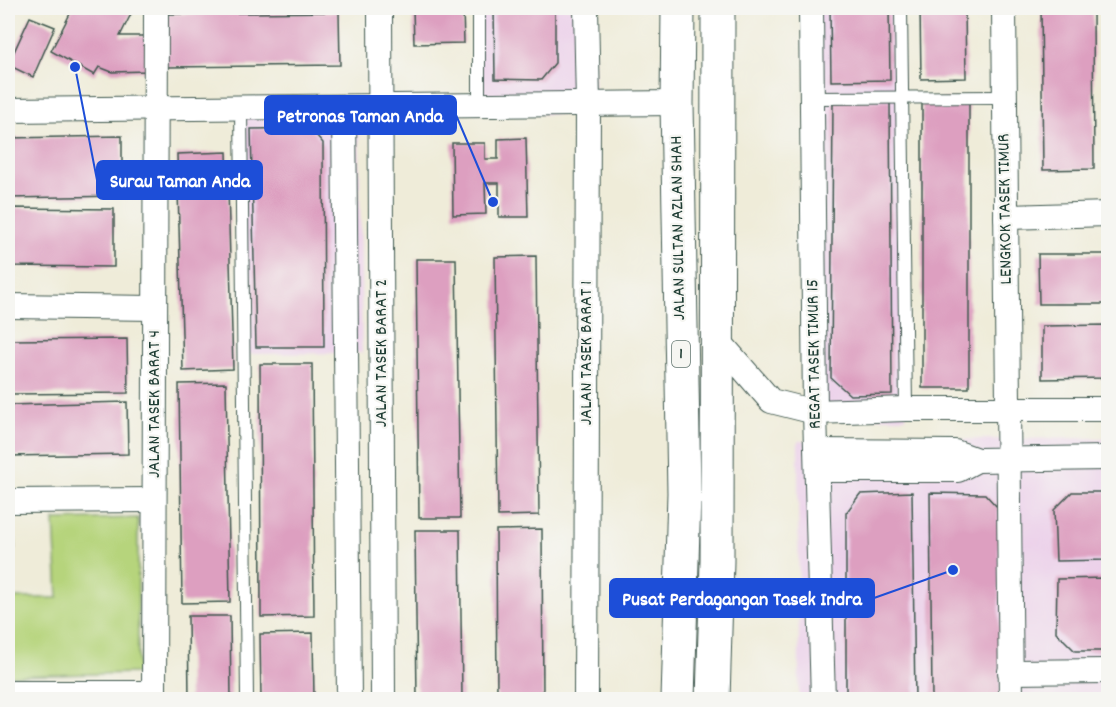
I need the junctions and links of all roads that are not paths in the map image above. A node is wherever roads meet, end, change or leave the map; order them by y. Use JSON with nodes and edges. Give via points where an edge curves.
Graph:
{"nodes":[{"id":1,"x":156,"y":8,"type":"edge"},
{"id":2,"x":380,"y":8,"type":"edge"},
{"id":3,"x":479,"y":8,"type":"edge"},
{"id":4,"x":586,"y":8,"type":"edge"},
{"id":5,"x":678,"y":8,"type":"edge"},
{"id":6,"x":717,"y":8,"type":"edge"},
{"id":7,"x":811,"y":8,"type":"edge"},
{"id":8,"x":901,"y":8,"type":"edge"},
{"id":9,"x":1004,"y":8,"type":"edge"},
{"id":10,"x":902,"y":97,"type":"junction"},
{"id":11,"x":1004,"y":97,"type":"junction"},
{"id":12,"x":812,"y":98,"type":"junction"},
{"id":13,"x":588,"y":104,"type":"junction"},
{"id":14,"x":677,"y":104,"type":"junction"},
{"id":15,"x":478,"y":105,"type":"junction"},
{"id":16,"x":381,"y":106,"type":"junction"},
{"id":17,"x":344,"y":107,"type":"junction"},
{"id":18,"x":241,"y":108,"type":"junction"},
{"id":19,"x":154,"y":109,"type":"junction"},
{"id":20,"x":8,"y":110,"type":"edge"},
{"id":21,"x":1108,"y":214,"type":"edge"},
{"id":22,"x":1006,"y":217,"type":"junction"},
{"id":23,"x":8,"y":306,"type":"edge"},
{"id":24,"x":155,"y":308,"type":"junction"},
{"id":25,"x":718,"y":340,"type":"junction"},
{"id":26,"x":906,"y":409,"type":"junction"},
{"id":27,"x":1108,"y":409,"type":"edge"},
{"id":28,"x":1009,"y":410,"type":"junction"},
{"id":29,"x":815,"y":412,"type":"junction"},
{"id":30,"x":1108,"y":458,"type":"edge"},
{"id":31,"x":1008,"y":460,"type":"junction"},
{"id":32,"x":817,"y":461,"type":"junction"},
{"id":33,"x":154,"y":500,"type":"junction"},
{"id":34,"x":8,"y":501,"type":"edge"},
{"id":35,"x":1108,"y":671,"type":"edge"},
{"id":36,"x":1010,"y":672,"type":"junction"},
{"id":37,"x":8,"y":693,"type":"edge"},
{"id":38,"x":154,"y":696,"type":"edge"},
{"id":39,"x":248,"y":699,"type":"edge"},
{"id":40,"x":349,"y":699,"type":"edge"},
{"id":41,"x":383,"y":699,"type":"edge"},
{"id":42,"x":586,"y":699,"type":"edge"},
{"id":43,"x":678,"y":699,"type":"edge"},
{"id":44,"x":713,"y":699,"type":"edge"},
{"id":45,"x":823,"y":699,"type":"edge"},
{"id":46,"x":1011,"y":699,"type":"edge"}],
"edges":[{"from":1,"to":19,"type":"street","name":"JALAN TASEK BARAT 4"},
{"from":2,"to":16,"type":"street","name":"JALAN TASEK BARAT 2"},
{"from":3,"to":15,"type":"lane"},
{"from":4,"to":13,"type":"street","name":"JALAN TASEK BARAT 1"},
{"from":5,"to":14,"type":"main road","name":"JALAN SULTAN AZLAN SHAH","number":"1"},
{"from":6,"to":25,"type":"main road","name":"JALAN SULTAN AZLAN SHAH"},
{"from":7,"to":12,"type":"street","name":"REGAT TASEK TIMUR 15"},
{"from":8,"to":10,"type":"lane"},
{"from":9,"to":11,"type":"street","name":"LENGKOK TASEK TIMUR"},
{"from":10,"to":11,"type":"lane"},
{"from":10,"to":12,"type":"lane"},
{"from":10,"to":26,"type":"lane"},
{"from":11,"to":22,"type":"street","name":"LENGKOK TASEK TIMUR"},
{"from":12,"to":29,"type":"street","name":"REGAT TASEK TIMUR 15"},
{"from":13,"to":14,"type":"street"},
{"from":13,"to":15,"type":"street"},
{"from":13,"to":42,"type":"street","name":"JALAN TASEK BARAT 1"},
{"from":14,"to":43,"type":"main road","name":"JALAN SULTAN AZLAN SHAH","number":"1","via":[[684,493]]},
{"from":15,"to":16,"type":"street"},
{"from":16,"to":17,"type":"street"},
{"from":16,"to":41,"type":"street","name":"JALAN TASEK BARAT 2"},
{"from":17,"to":18,"type":"street"},
{"from":17,"to":40,"type":"street"},
{"from":18,"to":19,"type":"street"},
{"from":18,"to":39,"type":"lane"},
{"from":19,"to":20,"type":"street"},
{"from":19,"to":24,"type":"street","name":"JALAN TASEK BARAT 4"},
{"from":21,"to":22,"type":"street"},
{"from":22,"to":28,"type":"street","name":"LENGKOK TASEK TIMUR"},
{"from":23,"to":24,"type":"street"},
{"from":24,"to":33,"type":"street","name":"JALAN TASEK BARAT 4"},
{"from":25,"to":29,"type":"street","via":[[771,401]]},
{"from":25,"to":44,"type":"main road","name":"JALAN SULTAN AZLAN SHAH"},
{"from":26,"to":28,"type":"street"},
{"from":26,"to":29,"type":"street"},
{"from":27,"to":28,"type":"street"},
{"from":28,"to":31,"type":"street","name":"LENGKOK TASEK TIMUR"},
{"from":29,"to":32,"type":"street","name":"REGAT TASEK TIMUR 15"},
{"from":30,"to":31,"type":"street"},
{"from":31,"to":32,"type":"street","via":[[977,460],[958,470]]},
{"from":31,"to":36,"type":"street","name":"LENGKOK TASEK TIMUR"},
{"from":32,"to":45,"type":"street","name":"REGAT TASEK TIMUR 15"},
{"from":33,"to":34,"type":"street"},
{"from":33,"to":38,"type":"street","name":"JALAN TASEK BARAT 4"},
{"from":35,"to":36,"type":"street"},
{"from":36,"to":46,"type":"street","name":"LENGKOK TASEK TIMUR"},
{"from":37,"to":38,"type":"street"}]}
